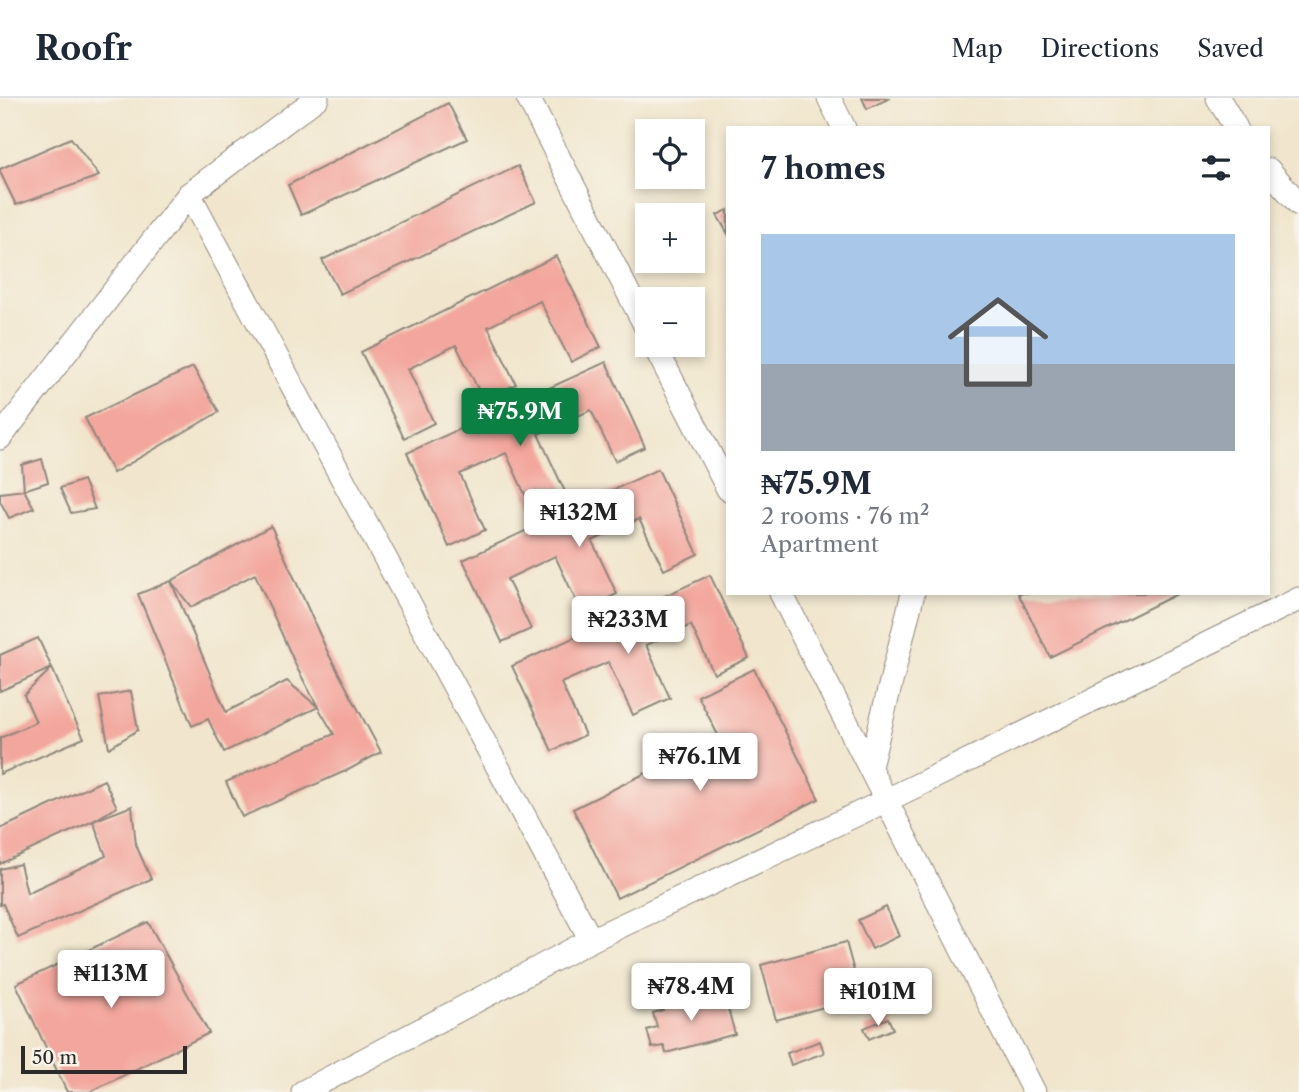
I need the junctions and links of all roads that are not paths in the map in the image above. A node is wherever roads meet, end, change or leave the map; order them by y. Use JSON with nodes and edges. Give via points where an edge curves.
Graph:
{"nodes":[{"id":1,"x":317,"y":98,"type":"edge"},
{"id":2,"x":528,"y":98,"type":"edge"},
{"id":3,"x":829,"y":98,"type":"edge"},
{"id":4,"x":1218,"y":98,"type":"edge"},
{"id":5,"x":843,"y":126,"type":"edge"},
{"id":6,"x":1235,"y":126,"type":"edge"},
{"id":7,"x":1270,"y":171,"type":"edge"},
{"id":8,"x":188,"y":194,"type":"junction"},
{"id":9,"x":1297,"y":198,"type":"edge"},
{"id":10,"x":635,"y":306,"type":"edge"},
{"id":11,"x":660,"y":357,"type":"edge"},
{"id":12,"x":0,"y":438,"type":"edge"},
{"id":13,"x":726,"y":485,"type":"edge"},
{"id":14,"x":782,"y":595,"type":"edge"},
{"id":15,"x":913,"y":595,"type":"edge"},
{"id":16,"x":1299,"y":599,"type":"edge"},
{"id":17,"x":870,"y":767,"type":"junction"},
{"id":18,"x":887,"y":800,"type":"junction"},
{"id":19,"x":590,"y":940,"type":"junction"},
{"id":20,"x":303,"y":1092,"type":"edge"},
{"id":21,"x":1034,"y":1092,"type":"edge"}],
"edges":[{"from":1,"to":8,"type":"street"},
{"from":2,"to":10,"type":"street"},
{"from":3,"to":5,"type":"street"},
{"from":4,"to":6,"type":"street"},
{"from":7,"to":9,"type":"street"},
{"from":8,"to":12,"type":"street"},
{"from":8,"to":19,"type":"street"},
{"from":11,"to":13,"type":"street"},
{"from":14,"to":17,"type":"street"},
{"from":15,"to":17,"type":"street"},
{"from":16,"to":18,"type":"street"},
{"from":17,"to":18,"type":"street"},
{"from":18,"to":19,"type":"street"},
{"from":18,"to":21,"type":"street"},
{"from":19,"to":20,"type":"street"}]}
